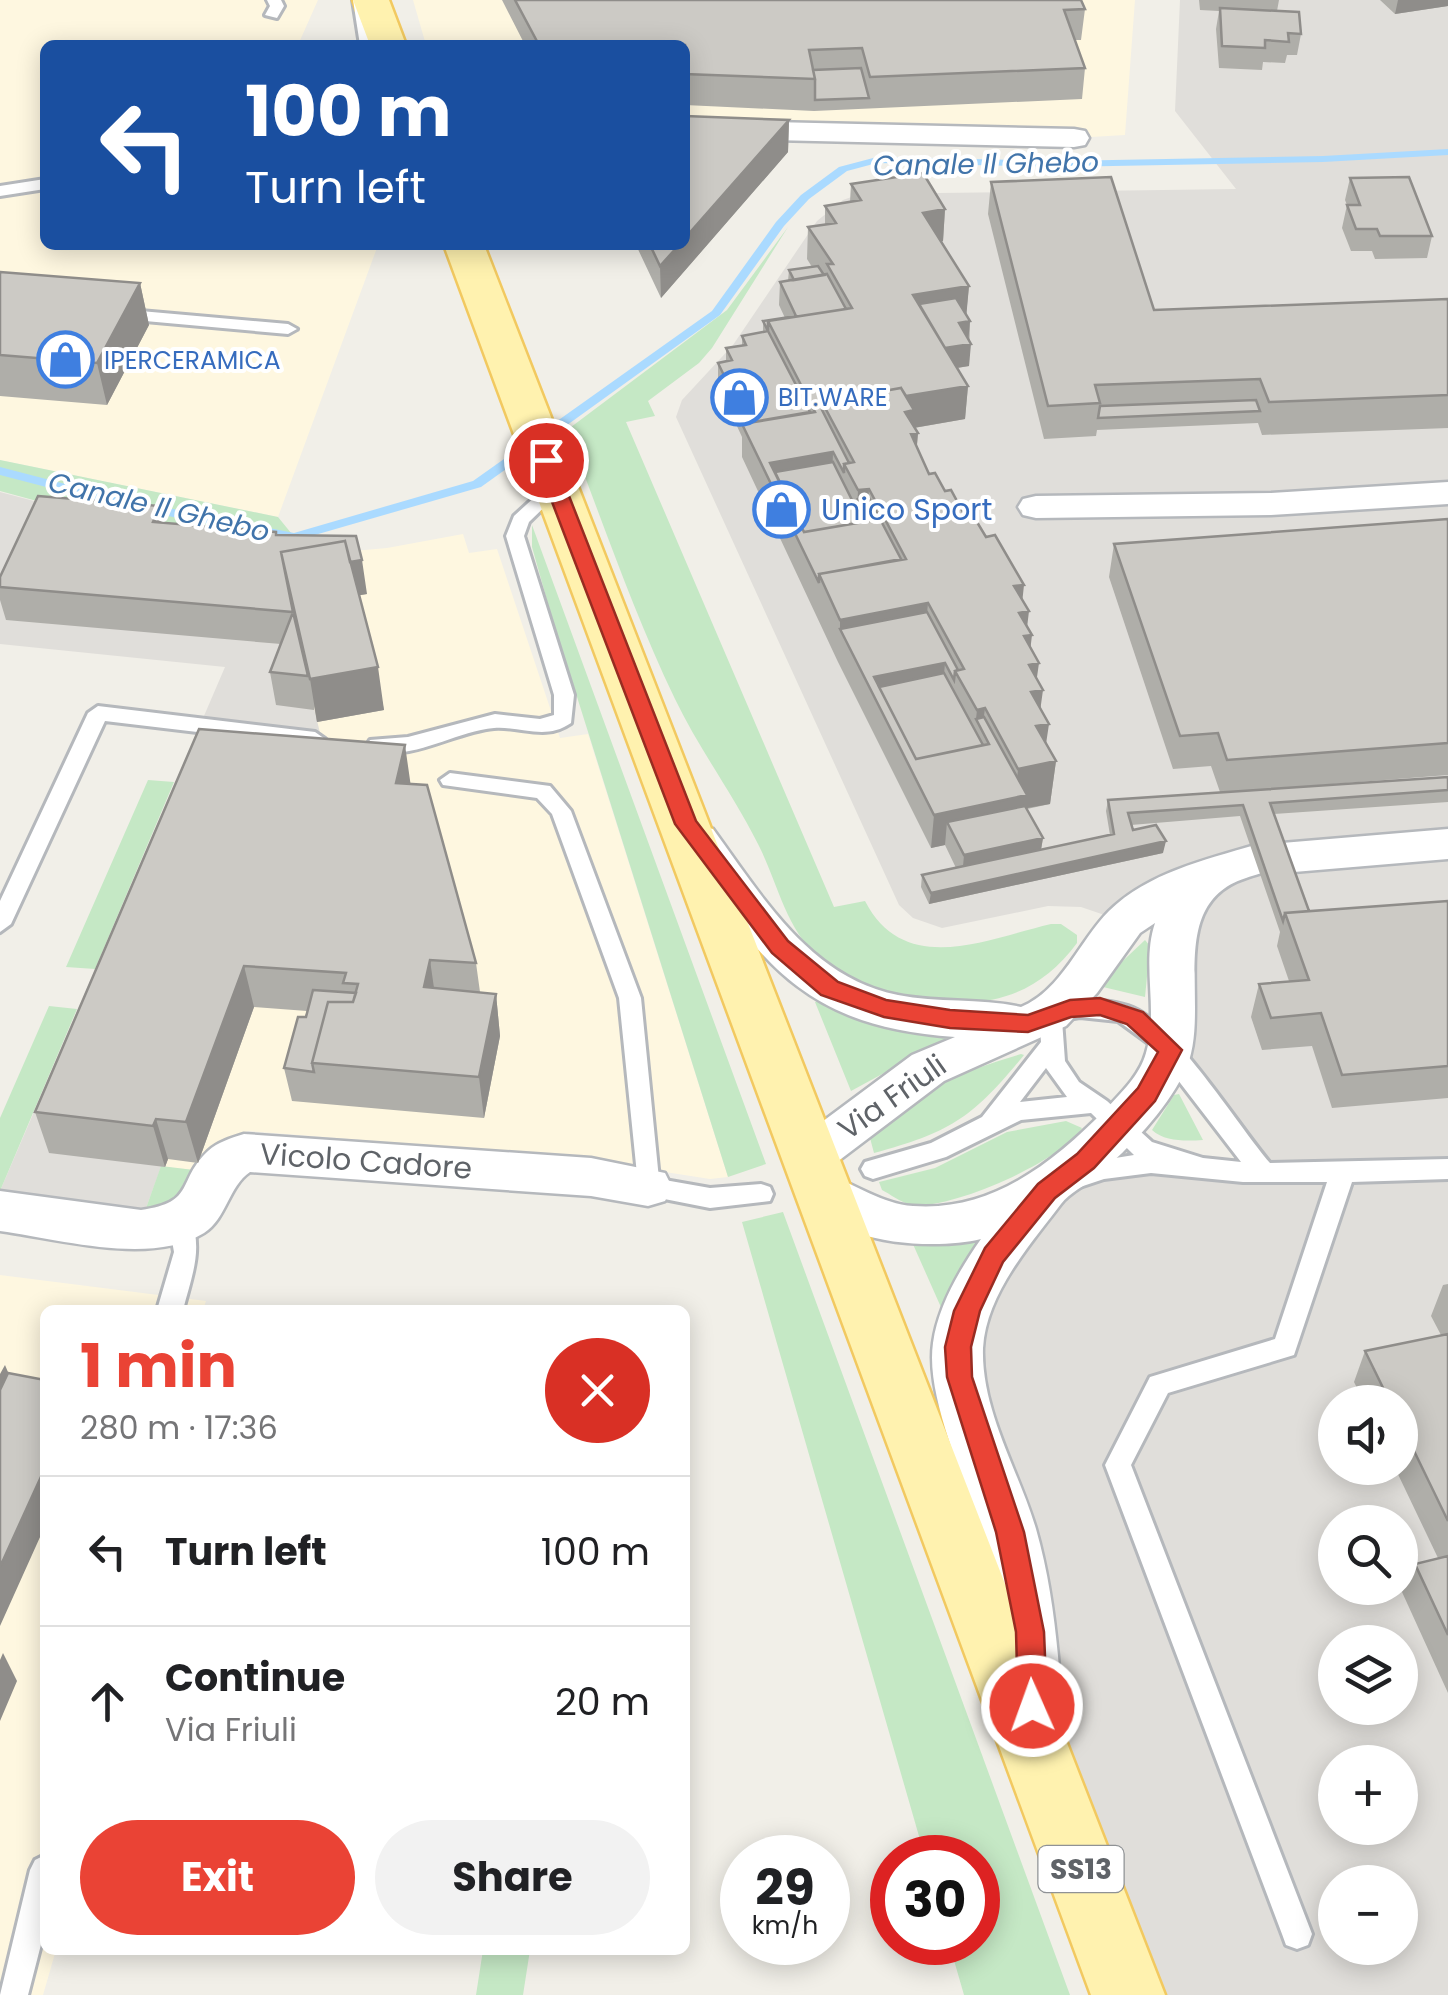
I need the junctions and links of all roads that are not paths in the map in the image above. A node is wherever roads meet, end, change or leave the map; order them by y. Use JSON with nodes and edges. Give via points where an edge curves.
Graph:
{"nodes":[{"id":1,"x":360,"y":0,"type":"edge"},
{"id":2,"x":371,"y":0,"type":"edge"},
{"id":3,"x":366,"y":40,"type":"edge"},
{"id":4,"x":386,"y":40,"type":"edge"},
{"id":5,"x":690,"y":129,"type":"edge"},
{"id":6,"x":1074,"y":138,"type":"dead end"},
{"id":7,"x":40,"y":185,"type":"edge"},
{"id":8,"x":0,"y":191,"type":"edge"},
{"id":9,"x":446,"y":250,"type":"edge"},
{"id":10,"x":466,"y":250,"type":"edge"},
{"id":11,"x":486,"y":305,"type":"junction"},
{"id":12,"x":104,"y":313,"type":"edge"},
{"id":13,"x":288,"y":328,"type":"dead end"},
{"id":14,"x":550,"y":474,"type":"junction"},
{"id":15,"x":1448,"y":493,"type":"edge"},
{"id":16,"x":1036,"y":506,"type":"dead end"},
{"id":17,"x":450,"y":780,"type":"dead end"},
{"id":18,"x":686,"y":824,"type":"junction"},
{"id":19,"x":1448,"y":844,"type":"edge"},
{"id":20,"x":1251,"y":864,"type":"junction"},
{"id":21,"x":0,"y":924,"type":"edge"},
{"id":22,"x":1043,"y":1028,"type":"junction"},
{"id":23,"x":1170,"y":1050,"type":"junction"},
{"id":24,"x":1106,"y":1115,"type":"junction"},
{"id":25,"x":988,"y":1124,"type":"junction"},
{"id":26,"x":1194,"y":1164,"type":"junction"},
{"id":27,"x":1448,"y":1169,"type":"edge"},
{"id":28,"x":1343,"y":1171,"type":"junction"},
{"id":29,"x":837,"y":1173,"type":"junction"},
{"id":30,"x":1264,"y":1174,"type":"junction"},
{"id":31,"x":648,"y":1186,"type":"junction"},
{"id":32,"x":1046,"y":1191,"type":"junction"},
{"id":33,"x":761,"y":1194,"type":"dead end"},
{"id":34,"x":0,"y":1211,"type":"edge"},
{"id":35,"x":181,"y":1224,"type":"junction"},
{"id":36,"x":171,"y":1305,"type":"edge"},
{"id":37,"x":1034,"y":1742,"type":"junction"},
{"id":38,"x":40,"y":1890,"type":"edge"},
{"id":39,"x":1297,"y":1934,"type":"dead end"},
{"id":40,"x":13,"y":1995,"type":"edge"},
{"id":41,"x":1128,"y":1995,"type":"edge"}],
"edges":[{"from":1,"to":3,"type":"lane"},
{"from":2,"to":4,"type":"main road"},
{"from":5,"to":6,"type":"street"},
{"from":7,"to":8,"type":"lane"},
{"from":9,"to":11,"type":"lane"},
{"from":10,"to":11,"type":"main road","number":"SS13"},
{"from":11,"to":14,"type":"main road","number":"SS13"},
{"from":12,"to":13,"type":"lane"},
{"from":14,"to":18,"type":"main road","name":"Via Friuli","number":"SS13"},
{"from":14,"to":21,"type":"lane","via":[[515,536],[564,694],[564,718],[553,726],[494,722],[409,746],[98,713]]},
{"from":15,"to":16,"type":"street","via":[[1271,504]]},
{"from":17,"to":31,"type":"lane","via":[[543,790],[561,811],[630,998]]},
{"from":18,"to":22,"type":"street","name":"Via Friuli","via":[[780,947],[830,988],[912,1015]]},
{"from":18,"to":29,"type":"main road","name":"Via Friuli","number":"SS13"},
{"from":19,"to":20,"type":"street","name":"Via Friuli"},
{"from":20,"to":22,"type":"street","name":"Via Friuli","via":[[1187,882],[1125,922]]},
{"from":20,"to":23,"type":"street","name":"Via Friuli","via":[[1192,894],[1179,914]]},
{"from":22,"to":23,"type":"lane","via":[[1100,1007],[1148,1026]]},
{"from":22,"to":24,"type":"lane","via":[[1062,1078]]},
{"from":22,"to":25,"type":"lane"},
{"from":22,"to":29,"type":"street","name":"Via Friuli","via":[[928,1068],[862,1113]]},
{"from":23,"to":24,"type":"street","name":"Via Friuli","via":[[1147,1094]]},
{"from":23,"to":30,"type":"lane"},
{"from":24,"to":25,"type":"lane","via":[[1017,1111]]},
{"from":24,"to":26,"type":"lane","via":[[1144,1149]]},
{"from":24,"to":32,"type":"street","name":"Via Friuli","via":[[1086,1161]]},
{"from":25,"to":29,"type":"lane","via":[[938,1150]]},
{"from":26,"to":30,"type":"lane"},
{"from":26,"to":32,"type":"lane","via":[[1125,1163]]},
{"from":27,"to":28,"type":"lane"},
{"from":28,"to":30,"type":"lane"},
{"from":28,"to":39,"type":"lane","via":[[1285,1347],[1159,1384],[1118,1465]]},
{"from":29,"to":32,"type":"street","name":"Via Friuli","via":[[876,1218],[914,1226],[1001,1212]]},
{"from":29,"to":37,"type":"main road","name":"Via Friuli","number":"SS13"},
{"from":31,"to":33,"type":"lane","via":[[710,1198]]},
{"from":31,"to":35,"type":"street","name":"Vicolo Cadore","via":[[244,1153],[220,1169],[198,1212]]},
{"from":32,"to":37,"type":"street","name":"Via Friuli","via":[[994,1255],[958,1347],[960,1377],[1010,1532],[1030,1632]]},
{"from":34,"to":35,"type":"street","via":[[141,1230]]},
{"from":35,"to":36,"type":"lane","via":[[186,1252]]},
{"from":37,"to":41,"type":"main road","name":"Via Friuli","number":"SS13"},
{"from":38,"to":40,"type":"lane"}]}
